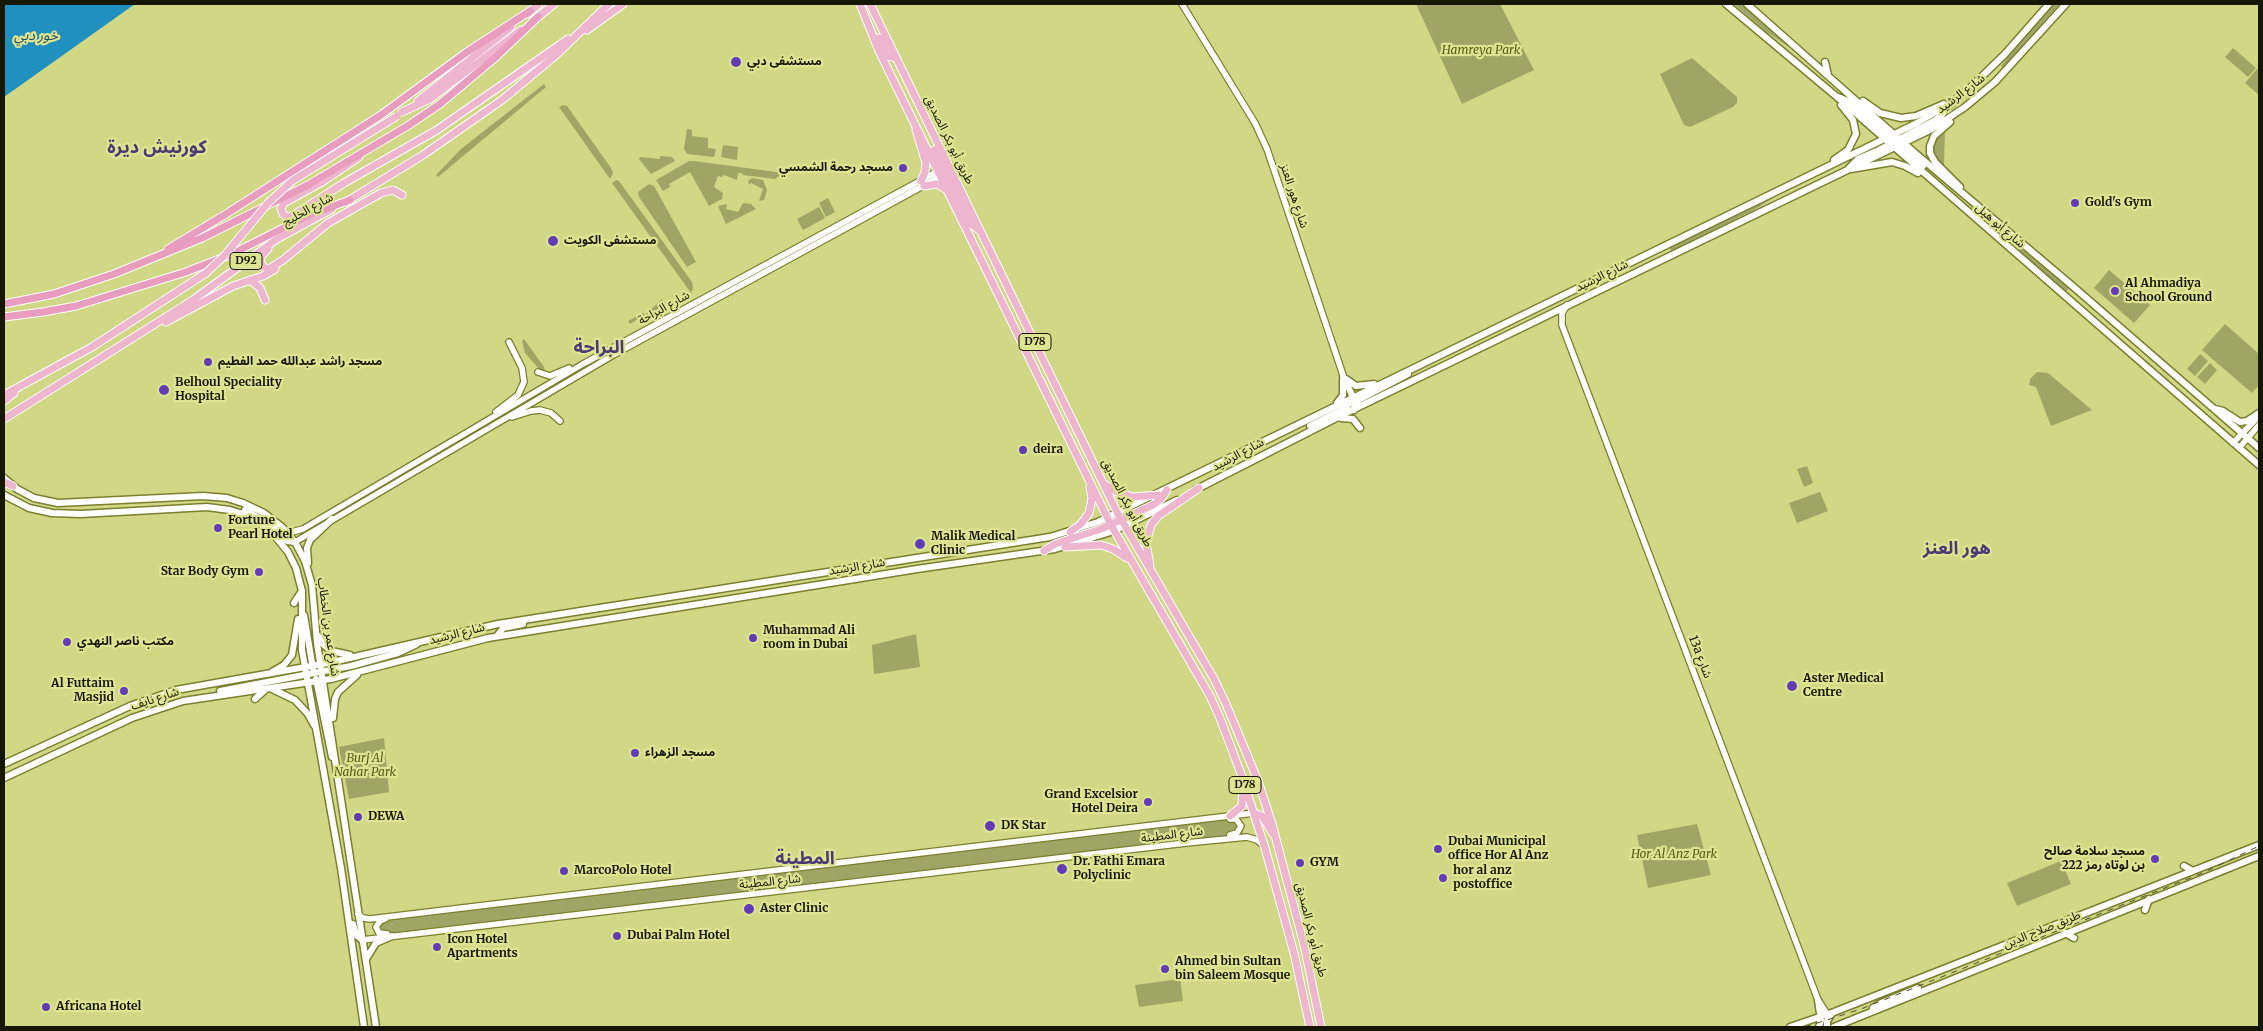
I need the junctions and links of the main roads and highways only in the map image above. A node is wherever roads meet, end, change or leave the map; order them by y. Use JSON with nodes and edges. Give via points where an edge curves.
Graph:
{"nodes":[{"id":1,"x":539,"y":4,"type":"edge"},
{"id":2,"x":554,"y":4,"type":"edge"},
{"id":3,"x":609,"y":4,"type":"edge"},
{"id":4,"x":623,"y":4,"type":"edge"},
{"id":5,"x":860,"y":4,"type":"edge"},
{"id":6,"x":870,"y":4,"type":"edge"},
{"id":7,"x":1726,"y":4,"type":"edge"},
{"id":8,"x":1747,"y":4,"type":"edge"},
{"id":9,"x":2049,"y":4,"type":"edge"},
{"id":10,"x":2066,"y":4,"type":"edge"},
{"id":11,"x":530,"y":11,"type":"junction"},
{"id":12,"x":538,"y":17,"type":"junction"},
{"id":13,"x":866,"y":19,"type":"junction"},
{"id":14,"x":579,"y":34,"type":"junction"},
{"id":15,"x":894,"y":54,"type":"junction"},
{"id":16,"x":1825,"y":62,"type":"dead end"},
{"id":17,"x":1828,"y":75,"type":"junction"},
{"id":18,"x":1837,"y":97,"type":"junction"},
{"id":19,"x":1852,"y":97,"type":"junction"},
{"id":20,"x":906,"y":103,"type":"junction"},
{"id":21,"x":1950,"y":104,"type":"junction"},
{"id":22,"x":400,"y":114,"type":"junction"},
{"id":23,"x":1956,"y":114,"type":"junction"},
{"id":24,"x":916,"y":125,"type":"junction"},
{"id":25,"x":1895,"y":142,"type":"junction"},
{"id":26,"x":362,"y":154,"type":"junction"},
{"id":27,"x":1827,"y":168,"type":"junction"},
{"id":28,"x":1849,"y":169,"type":"junction"},
{"id":29,"x":943,"y":173,"type":"junction"},
{"id":30,"x":1939,"y":187,"type":"junction"},
{"id":31,"x":949,"y":192,"type":"junction"},
{"id":32,"x":404,"y":194,"type":"dead end"},
{"id":33,"x":350,"y":200,"type":"junction"},
{"id":34,"x":1969,"y":200,"type":"junction"},
{"id":35,"x":1994,"y":221,"type":"junction"},
{"id":36,"x":277,"y":240,"type":"junction"},
{"id":37,"x":288,"y":256,"type":"junction"},
{"id":38,"x":130,"y":268,"type":"junction"},
{"id":39,"x":250,"y":280,"type":"junction"},
{"id":40,"x":265,"y":300,"type":"dead end"},
{"id":41,"x":4,"y":304,"type":"edge"},
{"id":42,"x":4,"y":317,"type":"edge"},
{"id":43,"x":149,"y":328,"type":"junction"},
{"id":44,"x":1423,"y":362,"type":"junction"},
{"id":45,"x":1343,"y":376,"type":"junction"},
{"id":46,"x":26,"y":383,"type":"junction"},
{"id":47,"x":1383,"y":383,"type":"junction"},
{"id":48,"x":4,"y":395,"type":"edge"},
{"id":49,"x":1351,"y":399,"type":"junction"},
{"id":50,"x":4,"y":401,"type":"edge"},
{"id":51,"x":1334,"y":407,"type":"junction"},
{"id":52,"x":2214,"y":409,"type":"junction"},
{"id":53,"x":1354,"y":410,"type":"junction"},
{"id":54,"x":2259,"y":414,"type":"edge"},
{"id":55,"x":4,"y":419,"type":"edge"},
{"id":56,"x":1322,"y":425,"type":"junction"},
{"id":57,"x":1360,"y":428,"type":"dead end"},
{"id":58,"x":2259,"y":448,"type":"edge"},
{"id":59,"x":1267,"y":452,"type":"junction"},
{"id":60,"x":2259,"y":465,"type":"edge"},
{"id":61,"x":1087,"y":475,"type":"junction"},
{"id":62,"x":4,"y":479,"type":"edge"},
{"id":63,"x":1103,"y":482,"type":"junction"},
{"id":64,"x":13,"y":486,"type":"joint"},
{"id":65,"x":1199,"y":488,"type":"junction"},
{"id":66,"x":1167,"y":490,"type":"junction"},
{"id":67,"x":4,"y":495,"type":"edge"},
{"id":68,"x":1158,"y":495,"type":"junction"},
{"id":69,"x":124,"y":501,"type":"junction"},
{"id":70,"x":207,"y":508,"type":"junction"},
{"id":71,"x":81,"y":514,"type":"junction"},
{"id":72,"x":243,"y":514,"type":"junction"},
{"id":73,"x":332,"y":519,"type":"road end"},
{"id":74,"x":1122,"y":520,"type":"junction"},
{"id":75,"x":240,"y":521,"type":"dead end"},
{"id":76,"x":1111,"y":525,"type":"junction"},
{"id":77,"x":1070,"y":532,"type":"junction"},
{"id":78,"x":295,"y":542,"type":"junction"},
{"id":79,"x":1064,"y":547,"type":"junction"},
{"id":80,"x":983,"y":548,"type":"junction"},
{"id":81,"x":1044,"y":552,"type":"junction"},
{"id":82,"x":1131,"y":562,"type":"junction"},
{"id":83,"x":308,"y":567,"type":"junction"},
{"id":84,"x":917,"y":569,"type":"junction"},
{"id":85,"x":1151,"y":573,"type":"junction"},
{"id":86,"x":302,"y":591,"type":"junction"},
{"id":87,"x":302,"y":600,"type":"junction"},
{"id":88,"x":294,"y":603,"type":"dead end"},
{"id":89,"x":302,"y":614,"type":"junction"},
{"id":90,"x":623,"y":616,"type":"junction"},
{"id":91,"x":541,"y":618,"type":"junction"},
{"id":92,"x":630,"y":621,"type":"dead end"},
{"id":93,"x":315,"y":630,"type":"junction"},
{"id":94,"x":497,"y":636,"type":"junction"},
{"id":95,"x":420,"y":641,"type":"junction"},
{"id":96,"x":359,"y":655,"type":"junction"},
{"id":97,"x":403,"y":660,"type":"junction"},
{"id":98,"x":411,"y":664,"type":"dead end"},
{"id":99,"x":321,"y":668,"type":"junction"},
{"id":100,"x":314,"y":670,"type":"junction"},
{"id":101,"x":365,"y":670,"type":"junction"},
{"id":102,"x":306,"y":671,"type":"junction"},
{"id":103,"x":268,"y":674,"type":"junction"},
{"id":104,"x":324,"y":680,"type":"junction"},
{"id":105,"x":313,"y":682,"type":"junction"},
{"id":106,"x":268,"y":689,"type":"junction"},
{"id":107,"x":156,"y":696,"type":"junction"},
{"id":108,"x":208,"y":696,"type":"junction"},
{"id":109,"x":256,"y":699,"type":"dead end"},
{"id":110,"x":132,"y":718,"type":"junction"},
{"id":111,"x":318,"y":735,"type":"junction"},
{"id":112,"x":332,"y":736,"type":"junction"},
{"id":113,"x":4,"y":764,"type":"edge"},
{"id":114,"x":336,"y":768,"type":"junction"},
{"id":115,"x":1241,"y":774,"type":"junction"},
{"id":116,"x":4,"y":778,"type":"edge"},
{"id":117,"x":1254,"y":814,"type":"junction"},
{"id":118,"x":1230,"y":816,"type":"road end"},
{"id":119,"x":1275,"y":836,"type":"junction"},
{"id":120,"x":2259,"y":845,"type":"edge"},
{"id":121,"x":2259,"y":856,"type":"edge"},
{"id":122,"x":2259,"y":861,"type":"edge"},
{"id":123,"x":2184,"y":866,"type":"dead end"},
{"id":124,"x":2233,"y":866,"type":"junction"},
{"id":125,"x":2193,"y":871,"type":"junction"},
{"id":126,"x":2149,"y":899,"type":"junction"},
{"id":127,"x":346,"y":902,"type":"junction"},
{"id":128,"x":2144,"y":910,"type":"dead end"},
{"id":129,"x":2064,"y":933,"type":"junction"},
{"id":130,"x":392,"y":936,"type":"road end"},
{"id":131,"x":2074,"y":938,"type":"dead end"},
{"id":132,"x":362,"y":940,"type":"junction"},
{"id":133,"x":366,"y":960,"type":"junction"},
{"id":134,"x":1942,"y":969,"type":"junction"},
{"id":135,"x":1299,"y":976,"type":"junction"},
{"id":136,"x":1858,"y":995,"type":"dead end"},
{"id":137,"x":1818,"y":1000,"type":"road end"},
{"id":138,"x":1855,"y":1004,"type":"junction"},
{"id":139,"x":1317,"y":1009,"type":"junction"},
{"id":140,"x":1868,"y":1013,"type":"junction"},
{"id":141,"x":1827,"y":1014,"type":"junction"},
{"id":142,"x":364,"y":1027,"type":"edge"},
{"id":143,"x":376,"y":1027,"type":"edge"},
{"id":144,"x":1310,"y":1027,"type":"edge"},
{"id":145,"x":1321,"y":1027,"type":"edge"},
{"id":146,"x":1790,"y":1027,"type":"edge"},
{"id":147,"x":1819,"y":1027,"type":"edge"},
{"id":148,"x":1827,"y":1027,"type":"edge"},
{"id":149,"x":1834,"y":1027,"type":"edge"}],
"edges":[{"from":1,"to":11,"type":"main road","name":"شارع الخليج","number":"D92"},
{"from":2,"to":12,"type":"main road"},
{"from":3,"to":14,"type":"main road","name":"شارع الخليج","number":"D92"},
{"from":4,"to":14,"type":"main road"},
{"from":5,"to":13,"type":"main road","name":"طريق أبو بكر الصديق","number":"D78"},
{"from":6,"to":15,"type":"main road","name":"طريق أبو بكر الصديق","number":"D78"},
{"from":7,"to":18,"type":"main road"},
{"from":8,"to":17,"type":"main road","name":"شارع أبو هيل"},
{"from":9,"to":21,"type":"main road","name":"شارع الرشيد","via":[[1987,72]]},
{"from":10,"to":23,"type":"main road","name":"شارع الرشيد","via":[[1996,82]]},
{"from":11,"to":22,"type":"main road","name":"شارع الخليج","number":"D92"},
{"from":11,"to":38,"type":"highway","via":[[467,52],[393,107],[250,200]]},
{"from":12,"to":22,"type":"main road","via":[[430,99]]},
{"from":12,"to":26,"type":"highway","via":[[440,104]]},
{"from":13,"to":15,"type":"main road","via":[[888,56]]},
{"from":13,"to":20,"type":"main road","name":"طريق أبو بكر الصديق","number":"D78"},
{"from":14,"to":26,"type":"main road","via":[[556,46],[437,130],[344,183],[294,216],[283,214],[281,208],[284,203]]},
{"from":14,"to":33,"type":"main road","name":"شارع الخليج","number":"D92","via":[[483,114]]},
{"from":15,"to":29,"type":"main road","name":"طريق أبو بكر الصديق","number":"D78"},
{"from":16,"to":17,"type":"main road"},
{"from":17,"to":19,"type":"main road","name":"شارع أبو هيل"},
{"from":18,"to":25,"type":"main road","via":[[1852,103]]},
{"from":18,"to":27,"type":"main road","via":[[1854,120],[1856,134],[1848,150],[1830,162]]},
{"from":19,"to":21,"type":"main road","via":[[1880,113],[1901,118]]},
{"from":19,"to":25,"type":"main road","name":"شارع أبو هيل"},
{"from":20,"to":24,"type":"main road","name":"طريق أبو بكر الصديق","number":"D78"},
{"from":20,"to":29,"type":"main road","via":[[920,123]]},
{"from":21,"to":25,"type":"main road","name":"شارع الرشيد","via":[[1941,116]]},
{"from":22,"to":46,"type":"main road","name":"شارع الخليج","number":"D92","bridge":true,"via":[[296,178],[268,203],[206,273],[92,347]]},
{"from":23,"to":25,"type":"main road","name":"شارع الرشيد"},
{"from":23,"to":34,"type":"main road","via":[[1934,136],[1930,153],[1964,190]]},
{"from":24,"to":29,"type":"main road","name":"طريق أبو بكر الصديق","number":"D78"},
{"from":24,"to":31,"type":"main road","via":[[926,162],[923,184],[937,184]]},
{"from":25,"to":27,"type":"main road","name":"شارع الرشيد"},
{"from":25,"to":28,"type":"main road","via":[[1858,159]]},
{"from":25,"to":30,"type":"main road","name":"شارع أبو هيل"},
{"from":25,"to":34,"type":"main road","name":"شارع أبو هيل"},
{"from":25,"to":35,"type":"main road","via":[[1979,214]]},
{"from":26,"to":38,"type":"highway","via":[[270,205]]},
{"from":27,"to":44,"type":"main road","name":"شارع الرشيد"},
{"from":28,"to":30,"type":"main road","via":[[1882,163],[1899,164],[1911,168],[1933,186]]},
{"from":28,"to":53,"type":"main road","name":"شارع الرشيد"},
{"from":29,"to":31,"type":"main road","name":"طريق أبو بكر الصديق","number":"D78"},
{"from":29,"to":63,"type":"main road","name":"طريق أبو بكر الصديق","number":"D78","via":[[971,224],[981,232]]},
{"from":30,"to":60,"type":"main road","name":"شارع أبو هيل"},
{"from":31,"to":61,"type":"main road","name":"طريق أبو بكر الصديق","number":"D78"},
{"from":32,"to":37,"type":"main road","via":[[393,190],[381,193],[328,223]]},
{"from":33,"to":36,"type":"main road","name":"شارع الخليج","number":"D92"},
{"from":33,"to":42,"type":"highway","via":[[309,215],[232,254],[186,272],[76,306]]},
{"from":34,"to":35,"type":"main road","name":"شارع أبو هيل"},
{"from":35,"to":52,"type":"main road","name":"شارع أبو هيل"},
{"from":36,"to":37,"type":"main road","via":[[261,257],[262,266],[271,268]]},
{"from":36,"to":43,"type":"main road","name":"شارع الخليج","number":"D92"},
{"from":37,"to":39,"type":"main road","via":[[272,271]]},
{"from":38,"to":41,"type":"highway","via":[[54,294]]},
{"from":39,"to":40,"type":"main road","via":[[258,286]]},
{"from":39,"to":43,"type":"main road"},
{"from":43,"to":55,"type":"main road","name":"شارع الخليج","number":"D92"},
{"from":44,"to":47,"type":"main road","name":"شارع الرشيد"},
{"from":44,"to":53,"type":"main road","via":[[1405,377],[1357,401]]},
{"from":45,"to":47,"type":"main road","via":[[1356,386]]},
{"from":45,"to":49,"type":"main road"},
{"from":45,"to":51,"type":"main road","via":[[1342,396]]},
{"from":46,"to":48,"type":"main road","name":"شارع الخليج"},
{"from":46,"to":50,"type":"main road"},
{"from":47,"to":49,"type":"main road","name":"شارع الرشيد"},
{"from":49,"to":51,"type":"main road","name":"شارع الرشيد"},
{"from":49,"to":59,"type":"main road","via":[[1346,407]]},
{"from":51,"to":66,"type":"main road","name":"شارع الرشيد"},
{"from":52,"to":54,"type":"main road","via":[[2240,422]]},
{"from":52,"to":58,"type":"main road","name":"شارع أبو هيل"},
{"from":53,"to":56,"type":"main road","name":"شارع الرشيد"},
{"from":56,"to":57,"type":"main road","via":[[1347,417],[1356,421]]},
{"from":56,"to":59,"type":"main road","name":"شارع الرشيد"},
{"from":59,"to":65,"type":"main road","name":"شارع الرشيد"},
{"from":61,"to":76,"type":"main road","name":"طريق أبو بكر الصديق","number":"D78"},
{"from":61,"to":77,"type":"main road","via":[[1092,499],[1089,513]]},
{"from":62,"to":64,"type":"main road"},
{"from":63,"to":68,"type":"main road","via":[[1117,492],[1133,497]]},
{"from":63,"to":74,"type":"main road","name":"طريق أبو بكر الصديق","number":"D78"},
{"from":64,"to":69,"type":"main road","name":"شارع عمر بن الخطاب","via":[[34,498],[52,503]]},
{"from":65,"to":74,"type":"main road","name":"شارع الرشيد"},
{"from":65,"to":85,"type":"main road","via":[[1158,516],[1151,525],[1146,543]]},
{"from":66,"to":68,"type":"main road","name":"شارع الرشيد"},
{"from":66,"to":74,"type":"main road","via":[[1158,502]]},
{"from":67,"to":71,"type":"main road","name":"شارع عمر بن الخطاب","via":[[38,510]]},
{"from":68,"to":74,"type":"main road","name":"شارع الرشيد"},
{"from":69,"to":71,"type":"main road","via":[[115,505],[91,506]]},
{"from":69,"to":78,"type":"main road","name":"شارع عمر بن الخطاب","via":[[203,496],[227,498],[264,513]]},
{"from":70,"to":71,"type":"main road","name":"شارع عمر بن الخطاب"},
{"from":70,"to":72,"type":"main road","name":"شارع عمر بن الخطاب"},
{"from":70,"to":78,"type":"main road","via":[[226,506],[245,510],[271,525],[287,541]]},
{"from":72,"to":75,"type":"main road"},
{"from":72,"to":86,"type":"main road","name":"شارع عمر بن الخطاب","via":[[262,524],[280,541],[293,561]]},
{"from":73,"to":83,"type":"main road","via":[[308,544]]},
{"from":74,"to":76,"type":"main road"},
{"from":74,"to":85,"type":"main road","name":"طريق أبو بكر الصديق","number":"D78"},
{"from":76,"to":77,"type":"main road","name":"شارع الرشيد"},
{"from":76,"to":79,"type":"main road","name":"شارع الرشيد"},
{"from":76,"to":81,"type":"main road","via":[[1061,542]]},
{"from":76,"to":82,"type":"main road","name":"طريق أبو بكر الصديق","number":"D78"},
{"from":77,"to":80,"type":"main road","name":"شارع الرشيد"},
{"from":78,"to":83,"type":"main road","name":"شارع عمر بن الخطاب"},
{"from":79,"to":81,"type":"main road","name":"شارع الرشيد"},
{"from":79,"to":82,"type":"main road","via":[[1101,545],[1114,549]]},
{"from":80,"to":84,"type":"main road","via":[[975,556]]},
{"from":80,"to":91,"type":"main road","name":"شارع الرشيد"},
{"from":81,"to":84,"type":"main road","name":"شارع الرشيد"},
{"from":82,"to":115,"type":"main road","name":"طريق أبو بكر الصديق","number":"D78","via":[[1210,696]]},
{"from":83,"to":93,"type":"main road","name":"شارع عمر بن الخطاب"},
{"from":84,"to":90,"type":"main road","name":"شارع الرشيد"},
{"from":85,"to":119,"type":"main road","name":"طريق أبو بكر الصديق","number":"D78","via":[[1221,692],[1246,749]]},
{"from":86,"to":87,"type":"main road","name":"شارع عمر بن الخطاب"},
{"from":86,"to":88,"type":"main road"},
{"from":87,"to":89,"type":"main road","name":"شارع عمر بن الخطاب"},
{"from":87,"to":100,"type":"main road"},
{"from":89,"to":102,"type":"main road","name":"شارع عمر بن الخطاب","via":[[301,641]]},
{"from":89,"to":103,"type":"main road","via":[[297,623],[292,655]]},
{"from":90,"to":92,"type":"main road"},
{"from":90,"to":94,"type":"main road","name":"شارع الرشيد"},
{"from":91,"to":94,"type":"main road","via":[[503,628]]},
{"from":91,"to":95,"type":"main road","name":"شارع الرشيد"},
{"from":93,"to":96,"type":"main road","via":[[331,651]]},
{"from":93,"to":99,"type":"main road","name":"شارع عمر بن الخطاب"},
{"from":94,"to":97,"type":"main road","name":"شارع الرشيد"},
{"from":95,"to":96,"type":"main road","name":"شارع الرشيد"},
{"from":95,"to":99,"type":"main road","via":[[398,653]]},
{"from":96,"to":99,"type":"main road","name":"شارع الرشيد"},
{"from":97,"to":98,"type":"main road"},
{"from":97,"to":101,"type":"main road","name":"شارع الرشيد"},
{"from":99,"to":100,"type":"main road"},
{"from":99,"to":104,"type":"main road","name":"شارع عمر بن الخطاب"},
{"from":100,"to":102,"type":"main road"},
{"from":100,"to":105,"type":"main road"},
{"from":101,"to":104,"type":"main road","name":"شارع الرشيد"},
{"from":101,"to":112,"type":"main road","via":[[338,692]]},
{"from":102,"to":103,"type":"main road","name":"شارع نايف"},
{"from":102,"to":105,"type":"main road","name":"شارع عمر بن الخطاب"},
{"from":102,"to":108,"type":"main road"},
{"from":103,"to":107,"type":"main road","name":"شارع نايف","via":[[198,685]]},
{"from":104,"to":105,"type":"main road","name":"شارع نايف"},
{"from":104,"to":112,"type":"main road","name":"شارع عمر بن الخطاب"},
{"from":105,"to":106,"type":"main road","name":"شارع نايف"},
{"from":105,"to":111,"type":"main road","name":"شارع عمر بن الخطاب"},
{"from":105,"to":114,"type":"main road"},
{"from":106,"to":108,"type":"main road","name":"شارع نايف"},
{"from":106,"to":109,"type":"main road"},
{"from":106,"to":111,"type":"main road","via":[[297,702],[308,714]]},
{"from":107,"to":110,"type":"main road","via":[[157,705],[134,714]]},
{"from":107,"to":113,"type":"main road","name":"شارع نايف"},
{"from":108,"to":110,"type":"main road","name":"شارع نايف"},
{"from":110,"to":116,"type":"main road","name":"شارع نايف"},
{"from":111,"to":127,"type":"main road","name":"شارع عمر بن الخطاب"},
{"from":112,"to":114,"type":"main road","name":"شارع عمر بن الخطاب"},
{"from":114,"to":132,"type":"main road","name":"شارع عمر بن الخطاب"},
{"from":115,"to":117,"type":"main road","name":"طريق أبو بكر الصديق","number":"D78"},
{"from":115,"to":118,"type":"main road","via":[[1243,801],[1239,810]]},
{"from":117,"to":119,"type":"main road","via":[[1262,816]]},
{"from":117,"to":135,"type":"main road","name":"طريق أبو بكر الصديق","number":"D78"},
{"from":119,"to":139,"type":"main road","name":"طريق أبو بكر الصديق","number":"D78"},
{"from":120,"to":125,"type":"main road","name":"طريق صلاح الدين"},
{"from":121,"to":124,"type":"main road","name":"طريق صلاح الدين"},
{"from":122,"to":124,"type":"main road"},
{"from":123,"to":125,"type":"main road"},
{"from":124,"to":126,"type":"main road","name":"طريق صلاح الدين"},
{"from":125,"to":134,"type":"main road","name":"طريق صلاح الدين"},
{"from":126,"to":128,"type":"main road"},
{"from":126,"to":129,"type":"main road","name":"طريق صلاح الدين"},
{"from":127,"to":132,"type":"main road","via":[[356,935]]},
{"from":127,"to":142,"type":"main road","name":"شارع عمر بن الخطاب"},
{"from":129,"to":131,"type":"main road"},
{"from":129,"to":140,"type":"main road","name":"طريق صلاح الدين"},
{"from":130,"to":133,"type":"main road","via":[[376,943]]},
{"from":132,"to":133,"type":"main road","name":"شارع عمر بن الخطاب"},
{"from":133,"to":143,"type":"main road","name":"شارع عمر بن الخطاب"},
{"from":134,"to":138,"type":"main road","name":"طريق صلاح الدين"},
{"from":134,"to":140,"type":"main road","via":[[1944,975],[1940,979],[1879,1004]]},
{"from":135,"to":139,"type":"main road","via":[[1306,986],[1310,1006]]},
{"from":135,"to":144,"type":"main road","name":"طريق أبو بكر الصديق","number":"D78"},
{"from":136,"to":138,"type":"main road"},
{"from":137,"to":141,"type":"main road"},
{"from":138,"to":141,"type":"main road","name":"طريق صلاح الدين"},
{"from":139,"to":145,"type":"main road","name":"طريق أبو بكر الصديق","number":"D78"},
{"from":140,"to":149,"type":"main road","name":"طريق صلاح الدين"},
{"from":141,"to":146,"type":"main road","name":"طريق صلاح الدين"},
{"from":141,"to":147,"type":"main road"},
{"from":141,"to":148,"type":"main road"}]}
